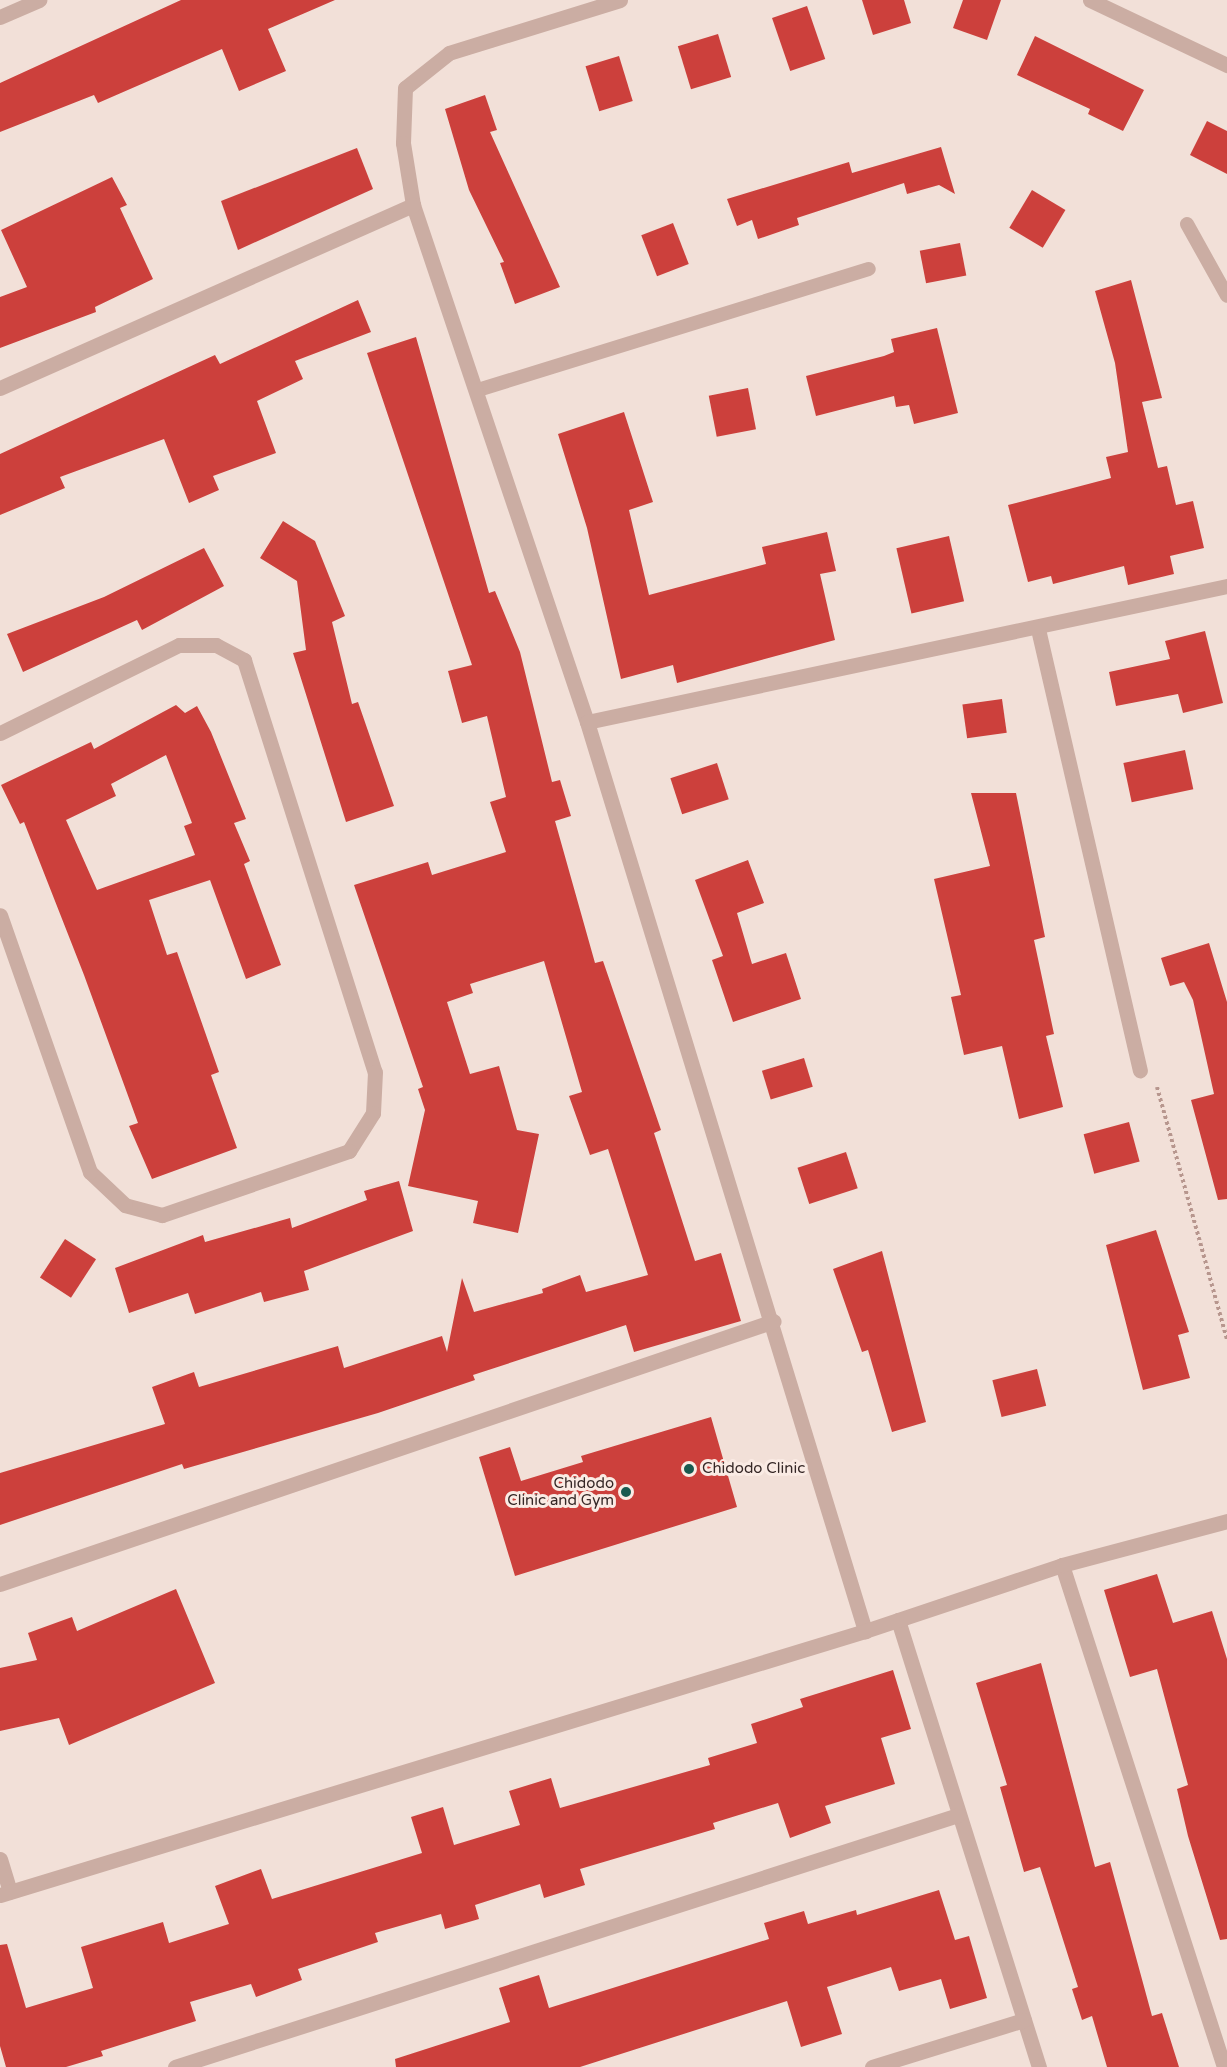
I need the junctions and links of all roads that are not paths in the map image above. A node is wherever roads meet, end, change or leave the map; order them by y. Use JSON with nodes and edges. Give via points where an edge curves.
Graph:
{"nodes":[{"id":1,"x":39,"y":0,"type":"edge"},
{"id":2,"x":620,"y":0,"type":"edge"},
{"id":3,"x":1090,"y":0,"type":"edge"},
{"id":4,"x":0,"y":17,"type":"edge"},
{"id":5,"x":1227,"y":65,"type":"edge"},
{"id":6,"x":413,"y":205,"type":"junction"},
{"id":7,"x":1187,"y":224,"type":"dead end"},
{"id":8,"x":869,"y":269,"type":"dead end"},
{"id":9,"x":1227,"y":296,"type":"edge"},
{"id":10,"x":0,"y":388,"type":"edge"},
{"id":11,"x":478,"y":390,"type":"junction"},
{"id":12,"x":1227,"y":586,"type":"edge"},
{"id":13,"x":1038,"y":629,"type":"junction"},
{"id":14,"x":587,"y":722,"type":"junction"},
{"id":15,"x":0,"y":733,"type":"edge"},
{"id":16,"x":0,"y":915,"type":"edge"},
{"id":17,"x":1140,"y":1070,"type":"road end"},
{"id":18,"x":774,"y":1321,"type":"junction"},
{"id":19,"x":1227,"y":1521,"type":"edge"},
{"id":20,"x":1062,"y":1565,"type":"junction"},
{"id":21,"x":0,"y":1584,"type":"edge"},
{"id":22,"x":898,"y":1620,"type":"junction"},
{"id":23,"x":865,"y":1631,"type":"junction"},
{"id":24,"x":958,"y":1815,"type":"junction"},
{"id":25,"x":0,"y":1859,"type":"edge"},
{"id":26,"x":5,"y":1893,"type":"edge"},
{"id":27,"x":1024,"y":2020,"type":"junction"},
{"id":28,"x":175,"y":2067,"type":"edge"},
{"id":29,"x":872,"y":2067,"type":"edge"},
{"id":30,"x":1040,"y":2067,"type":"edge"},
{"id":31,"x":1224,"y":2067,"type":"edge"}],
"edges":[{"from":1,"to":4,"type":"street"},
{"from":2,"to":6,"type":"street","via":[[449,53],[405,88],[403,143]]},
{"from":3,"to":5,"type":"street"},
{"from":6,"to":10,"type":"street"},
{"from":6,"to":11,"type":"street"},
{"from":7,"to":9,"type":"lane"},
{"from":8,"to":11,"type":"lane"},
{"from":11,"to":14,"type":"street"},
{"from":12,"to":13,"type":"street"},
{"from":13,"to":14,"type":"street"},
{"from":13,"to":17,"type":"street"},
{"from":14,"to":18,"type":"street"},
{"from":15,"to":16,"type":"street","via":[[179,645],[216,645],[244,660],[375,1072],[373,1113],[350,1151],[162,1215],[125,1204],[90,1172]]},
{"from":18,"to":21,"type":"street"},
{"from":18,"to":23,"type":"street"},
{"from":19,"to":20,"type":"street"},
{"from":20,"to":22,"type":"street"},
{"from":20,"to":31,"type":"street"},
{"from":22,"to":23,"type":"street"},
{"from":22,"to":24,"type":"street"},
{"from":23,"to":26,"type":"street"},
{"from":24,"to":27,"type":"street"},
{"from":24,"to":28,"type":"street"},
{"from":25,"to":26,"type":"street"},
{"from":27,"to":29,"type":"street"},
{"from":27,"to":30,"type":"street"}]}
